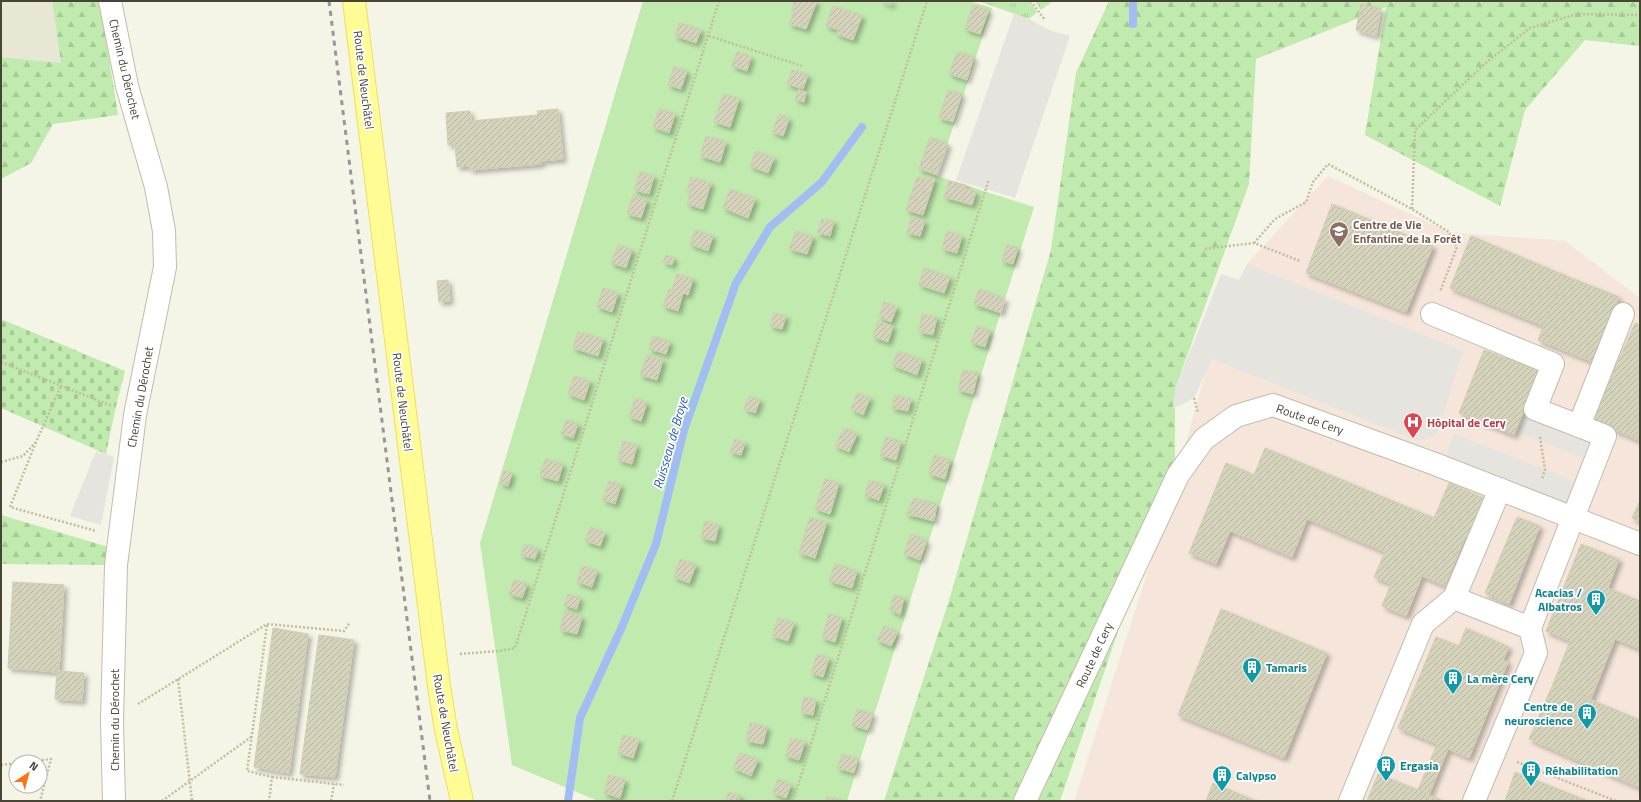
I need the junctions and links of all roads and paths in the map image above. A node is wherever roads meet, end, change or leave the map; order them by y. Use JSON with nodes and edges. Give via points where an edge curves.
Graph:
{"nodes":[{"id":1,"x":110,"y":1,"type":"edge"},
{"id":2,"x":354,"y":1,"type":"edge"},
{"id":3,"x":720,"y":1,"type":"edge"},
{"id":4,"x":927,"y":1,"type":"edge"},
{"id":5,"x":1031,"y":1,"type":"edge"},
{"id":6,"x":1640,"y":14,"type":"edge"},
{"id":7,"x":1045,"y":20,"type":"dead end"},
{"id":8,"x":709,"y":36,"type":"junction"},
{"id":9,"x":802,"y":66,"type":"dead end"},
{"id":10,"x":989,"y":179,"type":"dead end"},
{"id":11,"x":1412,"y":209,"type":"junction"},
{"id":12,"x":1254,"y":243,"type":"junction"},
{"id":13,"x":1205,"y":250,"type":"dead end"},
{"id":14,"x":1300,"y":261,"type":"dead end"},
{"id":15,"x":1432,"y":314,"type":"joint"},
{"id":16,"x":1623,"y":314,"type":"dead end"},
{"id":17,"x":1,"y":362,"type":"edge"},
{"id":18,"x":61,"y":386,"type":"junction"},
{"id":19,"x":1535,"y":409,"type":"junction"},
{"id":20,"x":135,"y":415,"type":"junction"},
{"id":21,"x":1579,"y":426,"type":"junction"},
{"id":22,"x":36,"y":442,"type":"junction"},
{"id":23,"x":1,"y":462,"type":"edge"},
{"id":24,"x":1500,"y":489,"type":"junction"},
{"id":25,"x":1533,"y":502,"type":"junction"},
{"id":26,"x":1573,"y":517,"type":"junction"},
{"id":27,"x":119,"y":537,"type":"junction"},
{"id":28,"x":1640,"y":544,"type":"edge"},
{"id":29,"x":1454,"y":598,"type":"junction"},
{"id":30,"x":350,"y":622,"type":"dead end"},
{"id":31,"x":267,"y":624,"type":"junction"},
{"id":32,"x":1530,"y":628,"type":"junction"},
{"id":33,"x":453,"y":654,"type":"dead end"},
{"id":34,"x":178,"y":679,"type":"junction"},
{"id":35,"x":112,"y":721,"type":"junction"},
{"id":36,"x":251,"y":737,"type":"junction"},
{"id":37,"x":1494,"y":753,"type":"junction"},
{"id":38,"x":48,"y":759,"type":"edge"},
{"id":39,"x":48,"y":770,"type":"edge"},
{"id":40,"x":272,"y":777,"type":"junction"},
{"id":41,"x":189,"y":781,"type":"junction"},
{"id":42,"x":334,"y":784,"type":"junction"},
{"id":43,"x":344,"y":785,"type":"dead end"},
{"id":44,"x":114,"y":801,"type":"edge"},
{"id":45,"x":162,"y":801,"type":"edge"},
{"id":46,"x":192,"y":801,"type":"edge"},
{"id":47,"x":269,"y":801,"type":"edge"},
{"id":48,"x":332,"y":801,"type":"edge"},
{"id":49,"x":462,"y":801,"type":"edge"},
{"id":50,"x":672,"y":801,"type":"edge"},
{"id":51,"x":793,"y":801,"type":"edge"},
{"id":52,"x":1025,"y":801,"type":"edge"},
{"id":53,"x":1350,"y":801,"type":"edge"},
{"id":54,"x":1474,"y":801,"type":"edge"},
{"id":55,"x":1616,"y":801,"type":"edge"}],
"edges":[{"from":1,"to":20,"type":"street","name":"Chemin du Dérochet","via":[[127,86],[156,187],[164,231],[165,267]]},
{"from":2,"to":49,"type":"main road","name":"Route de Neuchâtel","via":[[439,686]]},
{"from":3,"to":8,"type":"path"},
{"from":4,"to":50,"type":"path"},
{"from":5,"to":7,"type":"path"},
{"from":6,"to":11,"type":"path","via":[[1577,14],[1530,28],[1488,61],[1415,130]]},
{"from":8,"to":9,"type":"path"},
{"from":8,"to":33,"type":"path","via":[[515,648]]},
{"from":10,"to":51,"type":"path"},
{"from":11,"to":12,"type":"path","via":[[1328,164],[1313,182],[1306,202],[1275,219]]},
{"from":11,"to":15,"type":"path","via":[[1449,232],[1457,247]]},
{"from":12,"to":13,"type":"path"},
{"from":12,"to":14,"type":"path"},
{"from":15,"to":19,"type":"street","via":[[1553,364]]},
{"from":16,"to":21,"type":"street"},
{"from":17,"to":18,"type":"path"},
{"from":18,"to":20,"type":"path"},
{"from":18,"to":22,"type":"path"},
{"from":19,"to":21,"type":"street"},
{"from":19,"to":25,"type":"path","via":[[1545,470]]},
{"from":20,"to":27,"type":"street","name":"Chemin du Dérochet"},
{"from":21,"to":26,"type":"street","via":[[1605,436]]},
{"from":22,"to":23,"type":"path","via":[[23,456]]},
{"from":22,"to":27,"type":"path","via":[[10,507]]},
{"from":24,"to":25,"type":"street","name":"Route de Cery"},
{"from":24,"to":29,"type":"street"},
{"from":24,"to":52,"type":"street","name":"Route de Cery","via":[[1273,405],[1236,416],[1204,439],[1178,475]]},
{"from":25,"to":26,"type":"street","name":"Route de Cery"},
{"from":26,"to":28,"type":"street","name":"Route de Cery"},
{"from":26,"to":32,"type":"street"},
{"from":27,"to":35,"type":"street","name":"Chemin du Dérochet"},
{"from":29,"to":32,"type":"street"},
{"from":29,"to":53,"type":"street","via":[[1423,624]]},
{"from":30,"to":31,"type":"path","via":[[344,631]]},
{"from":31,"to":34,"type":"path"},
{"from":31,"to":36,"type":"path"},
{"from":32,"to":37,"type":"street","via":[[1536,653]]},
{"from":34,"to":35,"type":"path"},
{"from":34,"to":41,"type":"path"},
{"from":35,"to":44,"type":"street","name":"Chemin du Dérochet"},
{"from":36,"to":40,"type":"path","via":[[247,771]]},
{"from":36,"to":41,"type":"path"},
{"from":37,"to":54,"type":"street"},
{"from":37,"to":55,"type":"path"},
{"from":38,"to":39,"type":"path","via":[[51,759]]},
{"from":40,"to":42,"type":"path"},
{"from":40,"to":47,"type":"path"},
{"from":41,"to":45,"type":"path"},
{"from":41,"to":46,"type":"path"},
{"from":42,"to":43,"type":"path"},
{"from":42,"to":48,"type":"path"}]}
